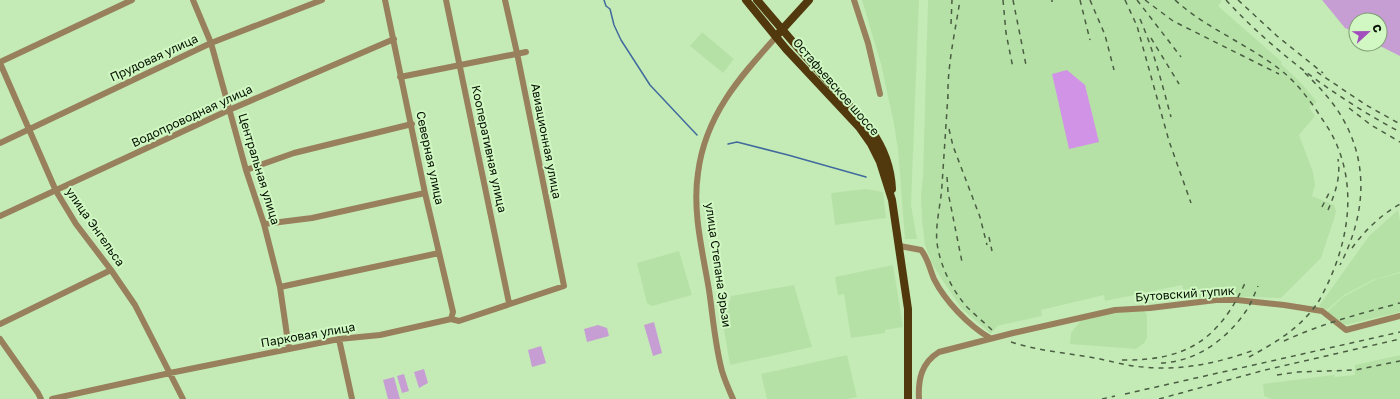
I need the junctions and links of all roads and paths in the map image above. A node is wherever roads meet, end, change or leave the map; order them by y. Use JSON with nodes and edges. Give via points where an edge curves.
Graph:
{"nodes":[{"id":1,"x":132,"y":0,"type":"edge"},
{"id":2,"x":193,"y":0,"type":"edge"},
{"id":3,"x":322,"y":0,"type":"edge"},
{"id":4,"x":385,"y":0,"type":"edge"},
{"id":5,"x":446,"y":0,"type":"edge"},
{"id":6,"x":505,"y":0,"type":"edge"},
{"id":7,"x":746,"y":0,"type":"edge"},
{"id":8,"x":757,"y":0,"type":"edge"},
{"id":9,"x":809,"y":0,"type":"edge"},
{"id":10,"x":854,"y":0,"type":"edge"},
{"id":11,"x":782,"y":30,"type":"junction"},
{"id":12,"x":776,"y":37,"type":"junction"},
{"id":13,"x":394,"y":39,"type":"junction"},
{"id":14,"x":211,"y":43,"type":"junction"},
{"id":15,"x":526,"y":52,"type":"dead end"},
{"id":16,"x":517,"y":53,"type":"junction"},
{"id":17,"x":0,"y":62,"type":"edge"},
{"id":18,"x":460,"y":65,"type":"junction"},
{"id":19,"x":400,"y":77,"type":"junction"},
{"id":20,"x":880,"y":94,"type":"dead end"},
{"id":21,"x":229,"y":110,"type":"junction"},
{"id":22,"x":412,"y":124,"type":"junction"},
{"id":23,"x":30,"y":129,"type":"junction"},
{"id":24,"x":0,"y":143,"type":"edge"},
{"id":25,"x":246,"y":170,"type":"junction"},
{"id":26,"x":56,"y":191,"type":"junction"},
{"id":27,"x":425,"y":193,"type":"junction"},
{"id":28,"x":892,"y":200,"type":"junction"},
{"id":29,"x":0,"y":216,"type":"edge"},
{"id":30,"x":264,"y":224,"type":"junction"},
{"id":31,"x":900,"y":246,"type":"junction"},
{"id":32,"x":439,"y":253,"type":"junction"},
{"id":33,"x":111,"y":270,"type":"junction"},
{"id":34,"x":564,"y":286,"type":"joint"},
{"id":35,"x":280,"y":287,"type":"junction"},
{"id":36,"x":509,"y":303,"type":"junction"},
{"id":37,"x":1400,"y":316,"type":"edge"},
{"id":38,"x":450,"y":319,"type":"junction"},
{"id":39,"x":0,"y":324,"type":"edge"},
{"id":40,"x":990,"y":338,"type":"junction"},
{"id":41,"x":0,"y":339,"type":"edge"},
{"id":42,"x":339,"y":339,"type":"junction"},
{"id":43,"x":289,"y":349,"type":"junction"},
{"id":44,"x":170,"y":373,"type":"junction"},
{"id":45,"x":41,"y":399,"type":"edge"},
{"id":46,"x":52,"y":399,"type":"edge"},
{"id":47,"x":183,"y":399,"type":"edge"},
{"id":48,"x":352,"y":399,"type":"edge"},
{"id":49,"x":734,"y":399,"type":"edge"},
{"id":50,"x":908,"y":399,"type":"edge"},
{"id":51,"x":919,"y":399,"type":"edge"}],
"edges":[{"from":1,"to":17,"type":"street"},
{"from":2,"to":14,"type":"street","name":"Центральная улица"},
{"from":3,"to":14,"type":"street","name":"Прудовая улица"},
{"from":4,"to":13,"type":"street","name":"Северная улица"},
{"from":5,"to":18,"type":"street","name":"Кооперативная улица"},
{"from":6,"to":16,"type":"street","name":"Авиационная улица"},
{"from":7,"to":12,"type":"main road","name":"Остафьевское шоссе"},
{"from":8,"to":11,"type":"main road","name":"Остафьевское шоссе"},
{"from":9,"to":11,"type":"main road","name":"улица Степана Эрьзи"},
{"from":10,"to":20,"type":"street","via":[[868,43]]},
{"from":11,"to":12,"type":"main road","name":"улица Степана Эрьзи"},
{"from":11,"to":28,"type":"main road","name":"Остафьевское шоссе","via":[[877,138],[889,166]]},
{"from":12,"to":28,"type":"main road","name":"Остафьевское шоссе","via":[[865,135],[880,162]]},
{"from":12,"to":49,"type":"street","name":"улица Степана Эрьзи","via":[[739,79],[722,104],[709,131],[698,173],[698,225],[720,362]]},
{"from":13,"to":19,"type":"street","name":"Северная улица"},
{"from":13,"to":21,"type":"street","name":"Водопроводная улица"},
{"from":14,"to":21,"type":"street","name":"Центральная улица"},
{"from":14,"to":23,"type":"street","name":"Прудовая улица"},
{"from":15,"to":16,"type":"street"},
{"from":16,"to":18,"type":"street"},
{"from":16,"to":34,"type":"street","name":"Авиационная улица"},
{"from":17,"to":23,"type":"street","name":"улица Энгельса"},
{"from":18,"to":19,"type":"street"},
{"from":18,"to":36,"type":"street","name":"Кооперативная улица"},
{"from":19,"to":22,"type":"street","name":"Северная улица"},
{"from":21,"to":25,"type":"street","name":"Центральная улица"},
{"from":21,"to":26,"type":"street","name":"Водопроводная улица"},
{"from":22,"to":25,"type":"street","via":[[294,153]]},
{"from":22,"to":27,"type":"street","name":"Северная улица"},
{"from":23,"to":24,"type":"street","name":"Прудовая улица"},
{"from":23,"to":26,"type":"street","name":"улица Энгельса"},
{"from":25,"to":30,"type":"street","name":"Центральная улица"},
{"from":26,"to":29,"type":"street","name":"Водопроводная улица"},
{"from":26,"to":33,"type":"street","name":"улица Энгельса","via":[[76,224]]},
{"from":27,"to":30,"type":"street","via":[[312,218]]},
{"from":27,"to":32,"type":"street","name":"Северная улица"},
{"from":28,"to":31,"type":"main road","name":"Остафьевское шоссе"},
{"from":30,"to":35,"type":"street","name":"Центральная улица"},
{"from":31,"to":40,"type":"street","via":[[921,250],[943,293],[964,318]]},
{"from":31,"to":50,"type":"main road","name":"Остафьевское шоссе","via":[[908,309]]},
{"from":32,"to":35,"type":"street"},
{"from":32,"to":38,"type":"street","name":"Северная улица","via":[[453,312]]},
{"from":33,"to":39,"type":"street"},
{"from":33,"to":44,"type":"street","name":"улица Энгельса","via":[[135,305]]},
{"from":34,"to":36,"type":"street","name":"Парковая улица"},
{"from":35,"to":43,"type":"street","name":"Центральная улица"},
{"from":36,"to":38,"type":"street","name":"Парковая улица","via":[[459,321]]},
{"from":37,"to":40,"type":"street","name":"Бутовский тупик","via":[[1346,330],[1322,311],[1237,300],[1216,300],[1115,310]]},
{"from":38,"to":42,"type":"street","name":"Парковая улица","via":[[380,335]]},
{"from":40,"to":51,"type":"street","via":[[947,349],[931,357],[920,378]]},
{"from":41,"to":45,"type":"street"},
{"from":42,"to":43,"type":"street","name":"Парковая улица"},
{"from":42,"to":48,"type":"street"},
{"from":43,"to":44,"type":"street","name":"Парковая улица"},
{"from":44,"to":46,"type":"street","name":"Парковая улица"},
{"from":44,"to":47,"type":"street","name":"улица Энгельса"}]}
